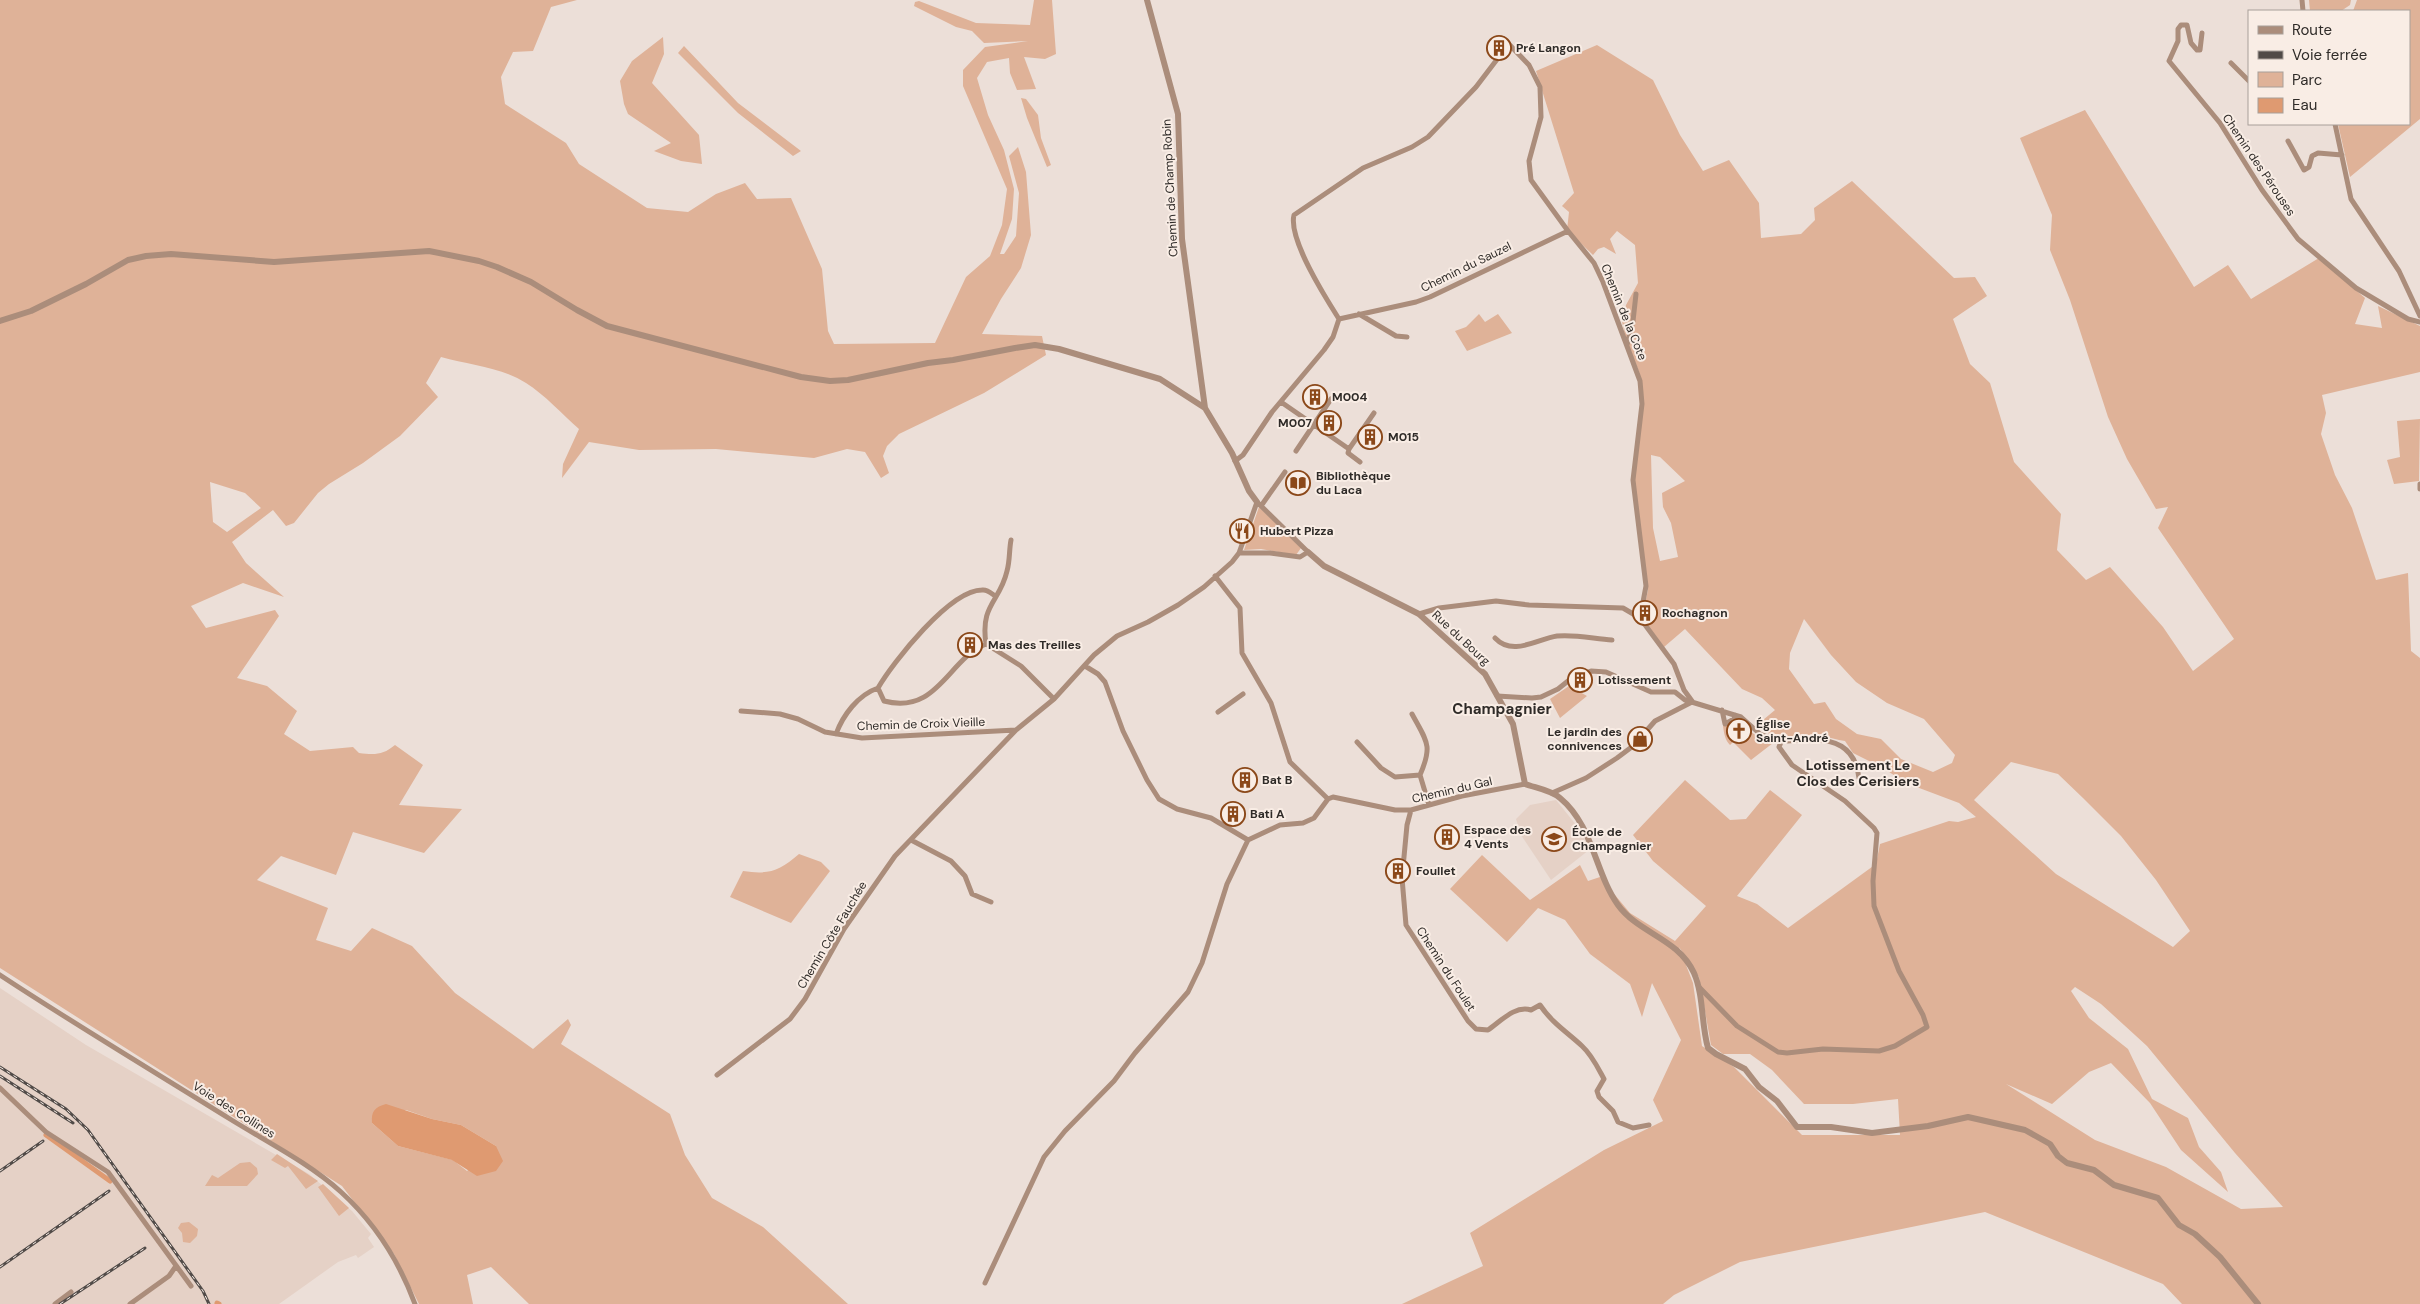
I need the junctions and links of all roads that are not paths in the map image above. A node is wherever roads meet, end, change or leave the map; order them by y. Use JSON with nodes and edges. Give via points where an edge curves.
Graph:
{"nodes":[{"id":1,"x":1147,"y":0,"type":"edge"},
{"id":2,"x":2202,"y":32,"type":"dead end"},
{"id":3,"x":1504,"y":39,"type":"dead end"},
{"id":4,"x":1508,"y":45,"type":"junction"},
{"id":5,"x":2231,"y":63,"type":"dead end"},
{"id":6,"x":2248,"y":80,"type":"edge"},
{"id":7,"x":2335,"y":125,"type":"edge"},
{"id":8,"x":2288,"y":141,"type":"dead end"},
{"id":9,"x":2342,"y":155,"type":"junction"},
{"id":10,"x":1568,"y":232,"type":"junction"},
{"id":11,"x":1636,"y":294,"type":"dead end"},
{"id":12,"x":1359,"y":314,"type":"junction"},
{"id":13,"x":2420,"y":316,"type":"edge"},
{"id":14,"x":1338,"y":319,"type":"junction"},
{"id":15,"x":0,"y":321,"type":"edge"},
{"id":16,"x":2420,"y":322,"type":"edge"},
{"id":17,"x":1407,"y":337,"type":"dead end"},
{"id":18,"x":1626,"y":346,"type":"junction"},
{"id":19,"x":1330,"y":399,"type":"dead end"},
{"id":20,"x":1281,"y":402,"type":"junction"},
{"id":21,"x":1205,"y":408,"type":"junction"},
{"id":22,"x":1374,"y":413,"type":"dead end"},
{"id":23,"x":1315,"y":424,"type":"junction"},
{"id":24,"x":1348,"y":449,"type":"junction"},
{"id":25,"x":1296,"y":451,"type":"dead end"},
{"id":26,"x":1235,"y":460,"type":"junction"},
{"id":27,"x":1360,"y":462,"type":"dead end"},
{"id":28,"x":1285,"y":472,"type":"dead end"},
{"id":29,"x":2420,"y":484,"type":"edge"},
{"id":30,"x":2420,"y":489,"type":"edge"},
{"id":31,"x":1259,"y":504,"type":"junction"},
{"id":32,"x":1011,"y":540,"type":"dead end"},
{"id":33,"x":1308,"y":552,"type":"junction"},
{"id":34,"x":1239,"y":553,"type":"junction"},
{"id":35,"x":1215,"y":576,"type":"junction"},
{"id":36,"x":996,"y":596,"type":"junction"},
{"id":37,"x":1419,"y":614,"type":"junction"},
{"id":38,"x":1640,"y":618,"type":"junction"},
{"id":39,"x":1495,"y":638,"type":"dead end"},
{"id":40,"x":1612,"y":640,"type":"dead end"},
{"id":41,"x":986,"y":644,"type":"junction"},
{"id":42,"x":1085,"y":666,"type":"junction"},
{"id":43,"x":878,"y":688,"type":"junction"},
{"id":44,"x":1684,"y":690,"type":"junction"},
{"id":45,"x":1243,"y":694,"type":"dead end"},
{"id":46,"x":1678,"y":694,"type":"junction"},
{"id":47,"x":1497,"y":696,"type":"junction"},
{"id":48,"x":1054,"y":698,"type":"junction"},
{"id":49,"x":1692,"y":701,"type":"junction"},
{"id":50,"x":1722,"y":710,"type":"junction"},
{"id":51,"x":740,"y":711,"type":"dead end"},
{"id":52,"x":1218,"y":712,"type":"dead end"},
{"id":53,"x":1412,"y":714,"type":"dead end"},
{"id":54,"x":1735,"y":715,"type":"junction"},
{"id":55,"x":1016,"y":730,"type":"junction"},
{"id":56,"x":836,"y":734,"type":"junction"},
{"id":57,"x":1357,"y":742,"type":"dead end"},
{"id":58,"x":1781,"y":742,"type":"junction"},
{"id":59,"x":1420,"y":775,"type":"junction"},
{"id":60,"x":1859,"y":778,"type":"dead end"},
{"id":61,"x":1525,"y":784,"type":"junction"},
{"id":62,"x":1552,"y":793,"type":"junction"},
{"id":63,"x":1328,"y":799,"type":"junction"},
{"id":64,"x":1430,"y":805,"type":"junction"},
{"id":65,"x":1412,"y":810,"type":"junction"},
{"id":66,"x":911,"y":840,"type":"junction"},
{"id":67,"x":1248,"y":840,"type":"junction"},
{"id":68,"x":991,"y":902,"type":"dead end"},
{"id":69,"x":0,"y":975,"type":"edge"},
{"id":70,"x":1697,"y":984,"type":"junction"},
{"id":71,"x":717,"y":1075,"type":"dead end"},
{"id":72,"x":0,"y":1088,"type":"edge"},
{"id":73,"x":1649,"y":1125,"type":"dead end"},
{"id":74,"x":176,"y":1266,"type":"junction"},
{"id":75,"x":985,"y":1283,"type":"dead end"},
{"id":76,"x":191,"y":1286,"type":"dead end"},
{"id":77,"x":71,"y":1292,"type":"dead end"},
{"id":78,"x":54,"y":1304,"type":"edge"},
{"id":79,"x":130,"y":1304,"type":"edge"},
{"id":80,"x":415,"y":1304,"type":"edge"},
{"id":81,"x":2258,"y":1304,"type":"edge"}],
"edges":[{"from":1,"to":21,"type":"street","name":"Chemin de Champ Robin","via":[[1178,114],[1182,239]]},
{"from":2,"to":16,"type":"street","name":"Chemin des Pérouses","via":[[2202,46],[2197,50],[2187,25],[2181,25],[2169,61],[2220,123],[2277,212],[2298,239],[2356,288],[2400,315]]},
{"from":3,"to":4,"type":"street","name":"Chemin de la Cote"},
{"from":4,"to":10,"type":"street","name":"Chemin de la Cote","via":[[1530,65],[1540,87],[1541,117],[1529,161],[1531,180]]},
{"from":4,"to":14,"type":"street","via":[[1476,87],[1428,137],[1363,168],[1294,214],[1293,224],[1309,268]]},
{"from":5,"to":6,"type":"street"},
{"from":7,"to":9,"type":"street"},
{"from":8,"to":9,"type":"street","via":[[2304,170],[2309,168],[2312,156],[2318,153]]},
{"from":9,"to":13,"type":"street","via":[[2351,199],[2398,271]]},
{"from":10,"to":12,"type":"street","name":"Chemin du Sauzel","via":[[1416,302]]},
{"from":10,"to":18,"type":"street","name":"Chemin de la Cote","via":[[1594,263]]},
{"from":11,"to":18,"type":"street","via":[[1634,320]]},
{"from":12,"to":14,"type":"street","name":"Chemin du Sauzel"},
{"from":12,"to":17,"type":"street","via":[[1396,336]]},
{"from":14,"to":20,"type":"street","via":[[1328,343]]},
{"from":15,"to":21,"type":"street","via":[[47,302],[128,260],[146,256],[171,254],[274,262],[429,251],[479,261],[506,271],[607,326],[801,377],[848,380],[1035,345],[1160,379]]},
{"from":18,"to":38,"type":"street","name":"Chemin de la Cote","via":[[1642,391],[1632,472],[1646,586]]},
{"from":19,"to":23,"type":"street"},
{"from":20,"to":23,"type":"street"},
{"from":20,"to":26,"type":"street","via":[[1243,455]]},
{"from":21,"to":26,"type":"street"},
{"from":22,"to":24,"type":"street"},
{"from":23,"to":24,"type":"street"},
{"from":23,"to":25,"type":"street"},
{"from":24,"to":27,"type":"street","via":[[1348,453]]},
{"from":26,"to":31,"type":"street","via":[[1249,492]]},
{"from":28,"to":31,"type":"street"},
{"from":29,"to":30,"type":"street"},
{"from":31,"to":33,"type":"street"},
{"from":31,"to":34,"type":"street"},
{"from":32,"to":36,"type":"street","via":[[1007,572]]},
{"from":33,"to":34,"type":"street","via":[[1300,557]]},
{"from":33,"to":37,"type":"street","name":"Rue du Bourg","via":[[1319,562]]},
{"from":34,"to":35,"type":"street","name":"Chemin Côte Fauchée"},
{"from":35,"to":42,"type":"street","name":"Chemin Côte Fauchée","via":[[1178,605],[1117,636]]},
{"from":35,"to":63,"type":"street","via":[[1240,608],[1242,653],[1271,703],[1290,762]]},
{"from":36,"to":41,"type":"street","via":[[987,613]]},
{"from":36,"to":43,"type":"street","via":[[984,589],[959,598],[918,635]]},
{"from":37,"to":38,"type":"street","via":[[1496,600],[1620,607]]},
{"from":37,"to":47,"type":"street","name":"Rue du Bourg","via":[[1485,674]]},
{"from":38,"to":44,"type":"street","via":[[1674,664]]},
{"from":39,"to":40,"type":"street","via":[[1502,645],[1514,646],[1557,636]]},
{"from":41,"to":43,"type":"street","via":[[974,649],[936,690],[924,696],[901,703],[889,702],[884,701]]},
{"from":41,"to":48,"type":"street","via":[[1010,657]]},
{"from":42,"to":48,"type":"street","name":"Chemin Côte Fauchée"},
{"from":42,"to":67,"type":"street","via":[[1105,682],[1123,731],[1159,799],[1177,809],[1211,818]]},
{"from":43,"to":56,"type":"street","via":[[848,710]]},
{"from":44,"to":46,"type":"street"},
{"from":44,"to":49,"type":"street"},
{"from":45,"to":52,"type":"street"},
{"from":46,"to":47,"type":"street","via":[[1651,692],[1606,672],[1591,671],[1573,677],[1558,689],[1541,696]]},
{"from":46,"to":49,"type":"street"},
{"from":47,"to":61,"type":"street","name":"Rue du Bourg","via":[[1513,724]]},
{"from":48,"to":55,"type":"street","name":"Chemin Côte Fauchée"},
{"from":49,"to":50,"type":"street"},
{"from":49,"to":62,"type":"street","via":[[1655,721],[1633,746],[1617,758],[1586,778]]},
{"from":50,"to":54,"type":"street"},
{"from":50,"to":54,"type":"street","via":[[1725,724]]},
{"from":51,"to":56,"type":"street","name":"Chemin de Croix Vieille","via":[[798,718]]},
{"from":53,"to":59,"type":"street","via":[[1428,746],[1426,764]]},
{"from":54,"to":58,"type":"street","via":[[1741,716],[1760,734]]},
{"from":55,"to":56,"type":"street","name":"Chemin de Croix Vieille","via":[[862,738]]},
{"from":55,"to":66,"type":"street","name":"Chemin Côte Fauchée"},
{"from":57,"to":59,"type":"street","via":[[1394,776]]},
{"from":58,"to":60,"type":"street","via":[[1824,740],[1839,744],[1847,749],[1858,768]]},
{"from":58,"to":70,"type":"street","via":[[1779,747],[1792,765],[1845,801],[1877,833],[1872,881],[1874,906],[1902,978],[1924,1015],[1927,1027],[1895,1046],[1879,1051],[1823,1049],[1778,1052],[1737,1026]]},
{"from":59,"to":64,"type":"street"},
{"from":61,"to":62,"type":"street"},
{"from":61,"to":64,"type":"street","name":"Chemin du Gal"},
{"from":62,"to":70,"type":"street","via":[[1560,798],[1581,825],[1618,905],[1631,918],[1678,950]]},
{"from":63,"to":65,"type":"street","name":"Chemin du Gal"},
{"from":63,"to":67,"type":"street","via":[[1314,818],[1303,823],[1280,825]]},
{"from":64,"to":65,"type":"street","name":"Chemin du Gal"},
{"from":65,"to":73,"type":"street","name":"Chemin du Foulet","via":[[1407,825],[1402,878],[1408,930],[1468,1021],[1476,1029],[1488,1030],[1523,1007],[1531,1010],[1540,1006],[1548,1018],[1584,1048],[1595,1062],[1604,1079],[1597,1091],[1599,1097],[1613,1111],[1618,1122],[1632,1128]]},
{"from":66,"to":68,"type":"street","via":[[951,861],[965,876],[972,894]]},
{"from":66,"to":71,"type":"street","name":"Chemin Côte Fauchée","via":[[882,873],[844,929],[790,1020]]},
{"from":67,"to":75,"type":"street","via":[[1227,884],[1202,963],[1188,992],[1114,1081],[1044,1156]]},
{"from":69,"to":80,"type":"street","name":"Voie des Collines","via":[[340,1191],[366,1218],[391,1252]]},
{"from":70,"to":81,"type":"street","via":[[1708,1048],[1745,1069],[1797,1126],[1872,1133],[1968,1117],[2025,1130],[2050,1144],[2067,1163],[2094,1170],[2114,1185],[2158,1198],[2179,1225],[2195,1234],[2220,1257]]},
{"from":72,"to":74,"type":"street","via":[[46,1132],[108,1172]]},
{"from":74,"to":76,"type":"street"},
{"from":74,"to":79,"type":"street","via":[[169,1276]]},
{"from":77,"to":78,"type":"street"}]}
